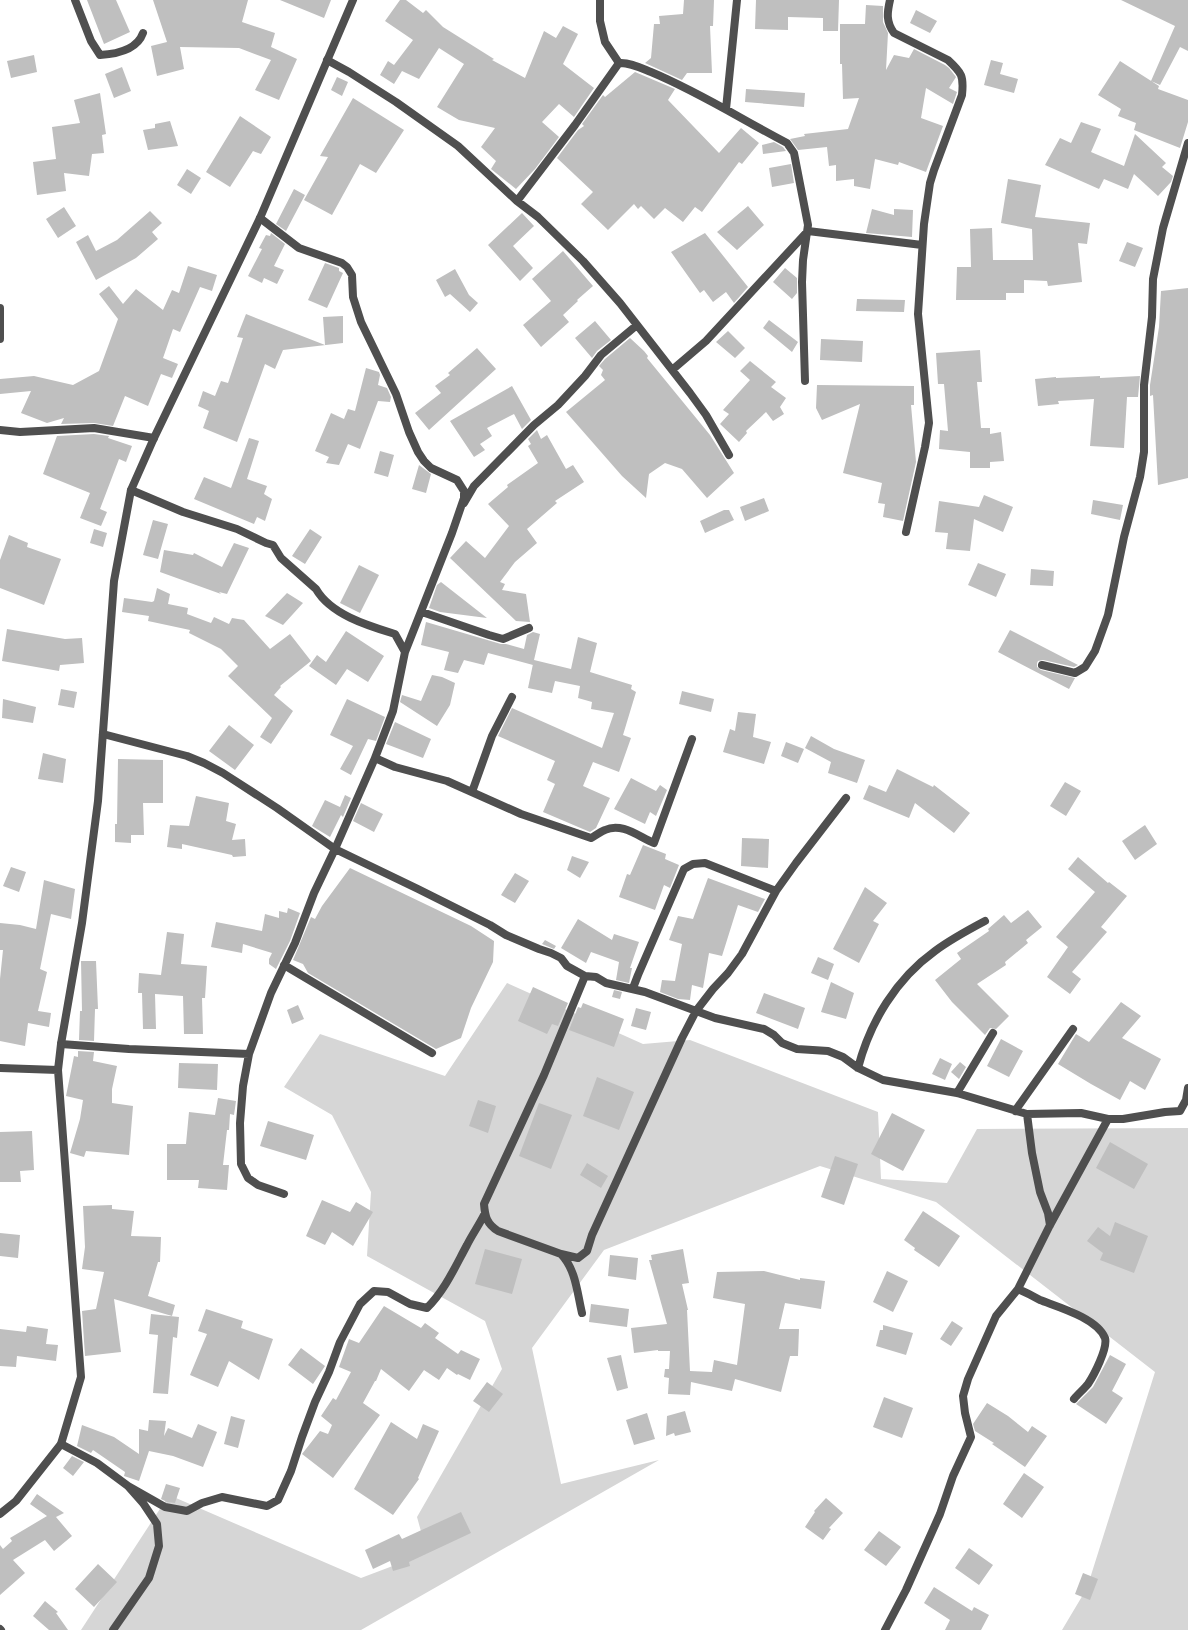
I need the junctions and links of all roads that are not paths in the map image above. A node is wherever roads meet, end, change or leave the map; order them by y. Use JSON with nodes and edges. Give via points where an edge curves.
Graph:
{"nodes":[{"id":1,"x":75,"y":0,"type":"edge"},
{"id":2,"x":353,"y":0,"type":"edge"},
{"id":3,"x":600,"y":0,"type":"edge"},
{"id":4,"x":737,"y":0,"type":"edge"},
{"id":5,"x":890,"y":0,"type":"edge"},
{"id":6,"x":143,"y":33,"type":"dead end"},
{"id":7,"x":327,"y":60,"type":"junction"},
{"id":8,"x":619,"y":63,"type":"junction"},
{"id":9,"x":726,"y":109,"type":"junction"},
{"id":10,"x":1188,"y":143,"type":"edge"},
{"id":11,"x":517,"y":201,"type":"junction"},
{"id":12,"x":260,"y":218,"type":"junction"},
{"id":13,"x":808,"y":231,"type":"junction"},
{"id":14,"x":922,"y":245,"type":"junction"},
{"id":15,"x":0,"y":308,"type":"edge"},
{"id":16,"x":637,"y":325,"type":"junction"},
{"id":17,"x":0,"y":339,"type":"edge"},
{"id":18,"x":672,"y":370,"type":"junction"},
{"id":19,"x":805,"y":381,"type":"dead end"},
{"id":20,"x":0,"y":430,"type":"edge"},
{"id":21,"x":154,"y":438,"type":"junction"},
{"id":22,"x":729,"y":455,"type":"dead end"},
{"id":23,"x":131,"y":490,"type":"junction"},
{"id":24,"x":461,"y":507,"type":"junction"},
{"id":25,"x":906,"y":532,"type":"dead end"},
{"id":26,"x":422,"y":612,"type":"junction"},
{"id":27,"x":529,"y":628,"type":"dead end"},
{"id":28,"x":406,"y":652,"type":"junction"},
{"id":29,"x":1042,"y":665,"type":"dead end"},
{"id":30,"x":512,"y":697,"type":"dead end"},
{"id":31,"x":103,"y":734,"type":"junction"},
{"id":32,"x":692,"y":739,"type":"dead end"},
{"id":33,"x":375,"y":758,"type":"junction"},
{"id":34,"x":472,"y":792,"type":"junction"},
{"id":35,"x":846,"y":798,"type":"dead end"},
{"id":36,"x":335,"y":850,"type":"junction"},
{"id":37,"x":776,"y":891,"type":"junction"},
{"id":38,"x":985,"y":920,"type":"dead end"},
{"id":39,"x":284,"y":965,"type":"junction"},
{"id":40,"x":585,"y":976,"type":"junction"},
{"id":41,"x":634,"y":988,"type":"junction"},
{"id":42,"x":696,"y":1011,"type":"junction"},
{"id":43,"x":1073,"y":1029,"type":"dead end"},
{"id":44,"x":993,"y":1032,"type":"dead end"},
{"id":45,"x":61,"y":1044,"type":"junction"},
{"id":46,"x":432,"y":1053,"type":"dead end"},
{"id":47,"x":249,"y":1054,"type":"junction"},
{"id":48,"x":0,"y":1068,"type":"edge"},
{"id":49,"x":858,"y":1068,"type":"junction"},
{"id":50,"x":58,"y":1070,"type":"junction"},
{"id":51,"x":1188,"y":1088,"type":"edge"},
{"id":52,"x":957,"y":1093,"type":"junction"},
{"id":53,"x":1016,"y":1111,"type":"junction"},
{"id":54,"x":1184,"y":1112,"type":"edge"},
{"id":55,"x":1027,"y":1114,"type":"junction"},
{"id":56,"x":1108,"y":1119,"type":"junction"},
{"id":57,"x":284,"y":1194,"type":"dead end"},
{"id":58,"x":484,"y":1215,"type":"junction"},
{"id":59,"x":1050,"y":1225,"type":"junction"},
{"id":60,"x":561,"y":1254,"type":"junction"},
{"id":61,"x":1018,"y":1289,"type":"junction"},
{"id":62,"x":582,"y":1313,"type":"dead end"},
{"id":63,"x":1074,"y":1399,"type":"dead end"},
{"id":64,"x":62,"y":1444,"type":"junction"},
{"id":65,"x":128,"y":1486,"type":"junction"},
{"id":66,"x":0,"y":1514,"type":"edge"},
{"id":67,"x":113,"y":1630,"type":"edge"},
{"id":68,"x":885,"y":1630,"type":"edge"}],
"edges":[{"from":1,"to":6,"type":"street","via":[[91,41],[100,55],[116,54],[129,48],[140,41]]},
{"from":2,"to":7,"type":"street"},
{"from":3,"to":8,"type":"street","via":[[600,21],[605,42]]},
{"from":4,"to":9,"type":"street"},
{"from":5,"to":14,"type":"street","via":[[888,25],[894,33],[948,60],[964,80],[958,108],[930,183]]},
{"from":7,"to":11,"type":"street","via":[[396,102],[458,146]]},
{"from":7,"to":12,"type":"street"},
{"from":8,"to":9,"type":"street","via":[[624,62],[678,84]]},
{"from":8,"to":11,"type":"street"},
{"from":9,"to":13,"type":"street","via":[[787,143],[794,153]]},
{"from":10,"to":29,"type":"street","via":[[1163,228],[1153,279],[1152,317],[1144,385],[1144,452],[1108,615],[1095,651],[1085,666],[1075,673]]},
{"from":11,"to":16,"type":"street","via":[[538,217],[583,261]]},
{"from":12,"to":21,"type":"street"},
{"from":12,"to":24,"type":"street","via":[[299,248],[347,267],[352,275],[353,297],[361,322],[396,394],[413,443],[431,468],[457,480],[464,491]]},
{"from":13,"to":14,"type":"street"},
{"from":13,"to":18,"type":"street","via":[[706,341]]},
{"from":13,"to":19,"type":"street","via":[[802,282]]},
{"from":14,"to":25,"type":"street","via":[[918,314],[929,423],[926,447]]},
{"from":15,"to":17,"type":"street"},
{"from":16,"to":18,"type":"street"},
{"from":16,"to":24,"type":"street","via":[[601,355],[558,405],[534,425],[474,486]]},
{"from":18,"to":22,"type":"street","via":[[698,404]]},
{"from":20,"to":21,"type":"street","via":[[20,432],[94,428]]},
{"from":21,"to":23,"type":"street"},
{"from":23,"to":28,"type":"street","via":[[273,545],[281,558],[335,609],[360,623],[395,634]]},
{"from":23,"to":31,"type":"street","via":[[114,581]]},
{"from":24,"to":26,"type":"street"},
{"from":26,"to":27,"type":"street","via":[[503,639]]},
{"from":26,"to":28,"type":"street"},
{"from":28,"to":33,"type":"street","via":[[393,711]]},
{"from":30,"to":34,"type":"street","via":[[492,736]]},
{"from":31,"to":36,"type":"street","via":[[187,756],[204,763],[277,808]]},
{"from":31,"to":45,"type":"street","via":[[98,801],[82,923]]},
{"from":32,"to":34,"type":"street","via":[[654,843],[619,828],[606,829],[591,838],[521,814]]},
{"from":33,"to":34,"type":"street"},
{"from":33,"to":36,"type":"street"},
{"from":35,"to":37,"type":"street"},
{"from":36,"to":39,"type":"street"},
{"from":36,"to":40,"type":"street","via":[[418,889],[506,935],[561,958],[567,966]]},
{"from":37,"to":41,"type":"street","via":[[705,863],[693,864],[684,869]]},
{"from":37,"to":42,"type":"street","via":[[742,954]]},
{"from":38,"to":49,"type":"street","via":[[934,951],[892,992],[874,1025]]},
{"from":39,"to":46,"type":"street"},
{"from":39,"to":47,"type":"street"},
{"from":40,"to":41,"type":"street"},
{"from":40,"to":58,"type":"street","via":[[544,1075],[484,1204]]},
{"from":41,"to":42,"type":"street"},
{"from":42,"to":49,"type":"street","via":[[764,1029],[782,1043],[797,1048],[828,1051]]},
{"from":42,"to":60,"type":"street","via":[[592,1235],[587,1251],[578,1258]]},
{"from":43,"to":53,"type":"street"},
{"from":44,"to":52,"type":"street"},
{"from":45,"to":47,"type":"street"},
{"from":45,"to":50,"type":"street"},
{"from":47,"to":57,"type":"street","via":[[240,1123],[241,1164],[248,1178],[258,1185]]},
{"from":48,"to":50,"type":"street"},
{"from":49,"to":52,"type":"street","via":[[883,1080]]},
{"from":50,"to":64,"type":"street","via":[[81,1376]]},
{"from":51,"to":54,"type":"street"},
{"from":52,"to":53,"type":"street"},
{"from":53,"to":55,"type":"street"},
{"from":54,"to":56,"type":"street"},
{"from":55,"to":56,"type":"street","via":[[1081,1113]]},
{"from":55,"to":59,"type":"street","via":[[1032,1154]]},
{"from":56,"to":59,"type":"street"},
{"from":58,"to":60,"type":"street","via":[[490,1226]]},
{"from":58,"to":65,"type":"street","via":[[437,1299],[427,1308],[410,1304],[388,1292],[374,1291],[360,1304],[340,1342],[278,1500],[267,1506],[222,1496],[187,1511],[165,1508]]},
{"from":59,"to":61,"type":"street"},
{"from":60,"to":62,"type":"street","via":[[574,1272]]},
{"from":61,"to":63,"type":"street","via":[[1072,1312],[1102,1332],[1106,1340],[1101,1360],[1088,1384]]},
{"from":61,"to":68,"type":"street","via":[[996,1316],[968,1379],[964,1396],[972,1437],[906,1590]]},
{"from":64,"to":65,"type":"street"},
{"from":64,"to":66,"type":"street","via":[[16,1501]]},
{"from":65,"to":67,"type":"street","via":[[157,1524],[160,1546],[149,1578]]}]}
